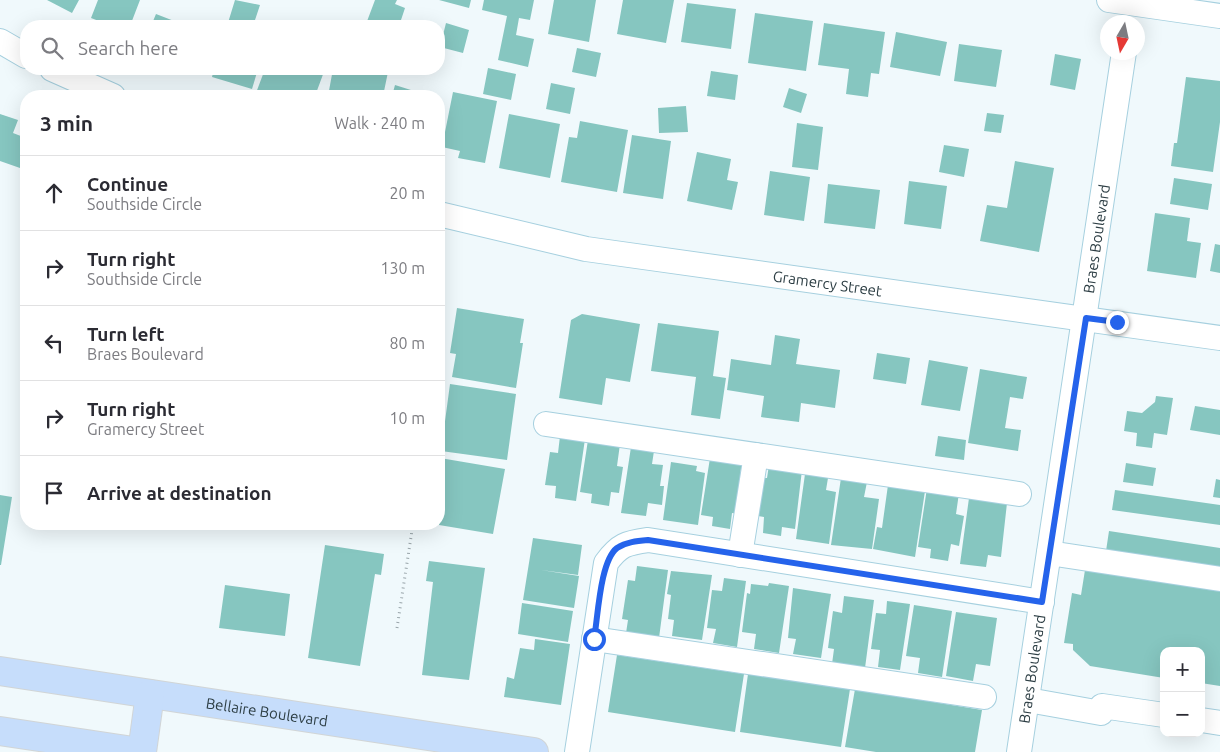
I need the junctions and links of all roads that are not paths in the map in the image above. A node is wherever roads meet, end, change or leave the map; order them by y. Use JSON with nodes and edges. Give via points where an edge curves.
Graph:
{"nodes":[{"id":1,"x":1125,"y":6,"type":"edge"},
{"id":2,"x":1220,"y":16,"type":"edge"},
{"id":3,"x":0,"y":41,"type":"edge"},
{"id":4,"x":20,"y":53,"type":"edge"},
{"id":5,"x":1123,"y":60,"type":"edge"},
{"id":6,"x":66,"y":75,"type":"edge"},
{"id":7,"x":99,"y":90,"type":"edge"},
{"id":8,"x":445,"y":215,"type":"edge"},
{"id":9,"x":1086,"y":318,"type":"junction"},
{"id":10,"x":1220,"y":338,"type":"edge"},
{"id":11,"x":546,"y":424,"type":"dead end"},
{"id":12,"x":756,"y":455,"type":"junction"},
{"id":13,"x":1019,"y":494,"type":"dead end"},
{"id":14,"x":1049,"y":553,"type":"junction"},
{"id":15,"x":740,"y":554,"type":"junction"},
{"id":16,"x":1220,"y":579,"type":"edge"},
{"id":17,"x":1042,"y":602,"type":"junction"},
{"id":18,"x":594,"y":639,"type":"junction"},
{"id":19,"x":0,"y":671,"type":"edge"},
{"id":20,"x":150,"y":694,"type":"junction"},
{"id":21,"x":984,"y":697,"type":"dead end"},
{"id":22,"x":1028,"y":700,"type":"junction"},
{"id":23,"x":1160,"y":714,"type":"edge"},
{"id":24,"x":1205,"y":721,"type":"edge"},
{"id":25,"x":1220,"y":723,"type":"edge"},
{"id":26,"x":0,"y":731,"type":"edge"},
{"id":27,"x":485,"y":748,"type":"edge"},
{"id":28,"x":141,"y":752,"type":"edge"},
{"id":29,"x":534,"y":752,"type":"edge"},
{"id":30,"x":577,"y":752,"type":"edge"},
{"id":31,"x":1019,"y":752,"type":"edge"}],
"edges":[{"from":1,"to":2,"type":"street"},
{"from":3,"to":4,"type":"street"},
{"from":5,"to":9,"type":"street","name":"Braes Boulevard"},
{"from":6,"to":7,"type":"street"},
{"from":8,"to":9,"type":"street","name":"Gramercy Street","via":[[586,249]]},
{"from":9,"to":10,"type":"street","name":"Gramercy Street"},
{"from":9,"to":14,"type":"street","name":"Braes Boulevard"},
{"from":11,"to":12,"type":"street"},
{"from":12,"to":13,"type":"street"},
{"from":12,"to":15,"type":"street"},
{"from":14,"to":16,"type":"street"},
{"from":14,"to":17,"type":"street","name":"Braes Boulevard"},
{"from":15,"to":17,"type":"street"},
{"from":15,"to":18,"type":"street","via":[[648,540],[630,542],[616,549],[606,563]]},
{"from":17,"to":22,"type":"street","name":"Braes Boulevard"},
{"from":18,"to":21,"type":"street"},
{"from":18,"to":30,"type":"street"},
{"from":19,"to":20,"type":"main road","name":"Bellaire Boulevard"},
{"from":20,"to":27,"type":"main road","name":"Bellaire Boulevard"},
{"from":20,"to":28,"type":"main road"},
{"from":22,"to":23,"type":"street","via":[[1101,713],[1102,706]]},
{"from":22,"to":31,"type":"street","name":"Braes Boulevard"},
{"from":24,"to":25,"type":"street"},
{"from":26,"to":28,"type":"main road"},
{"from":27,"to":29,"type":"main road","name":"Bellaire Boulevard"}]}
